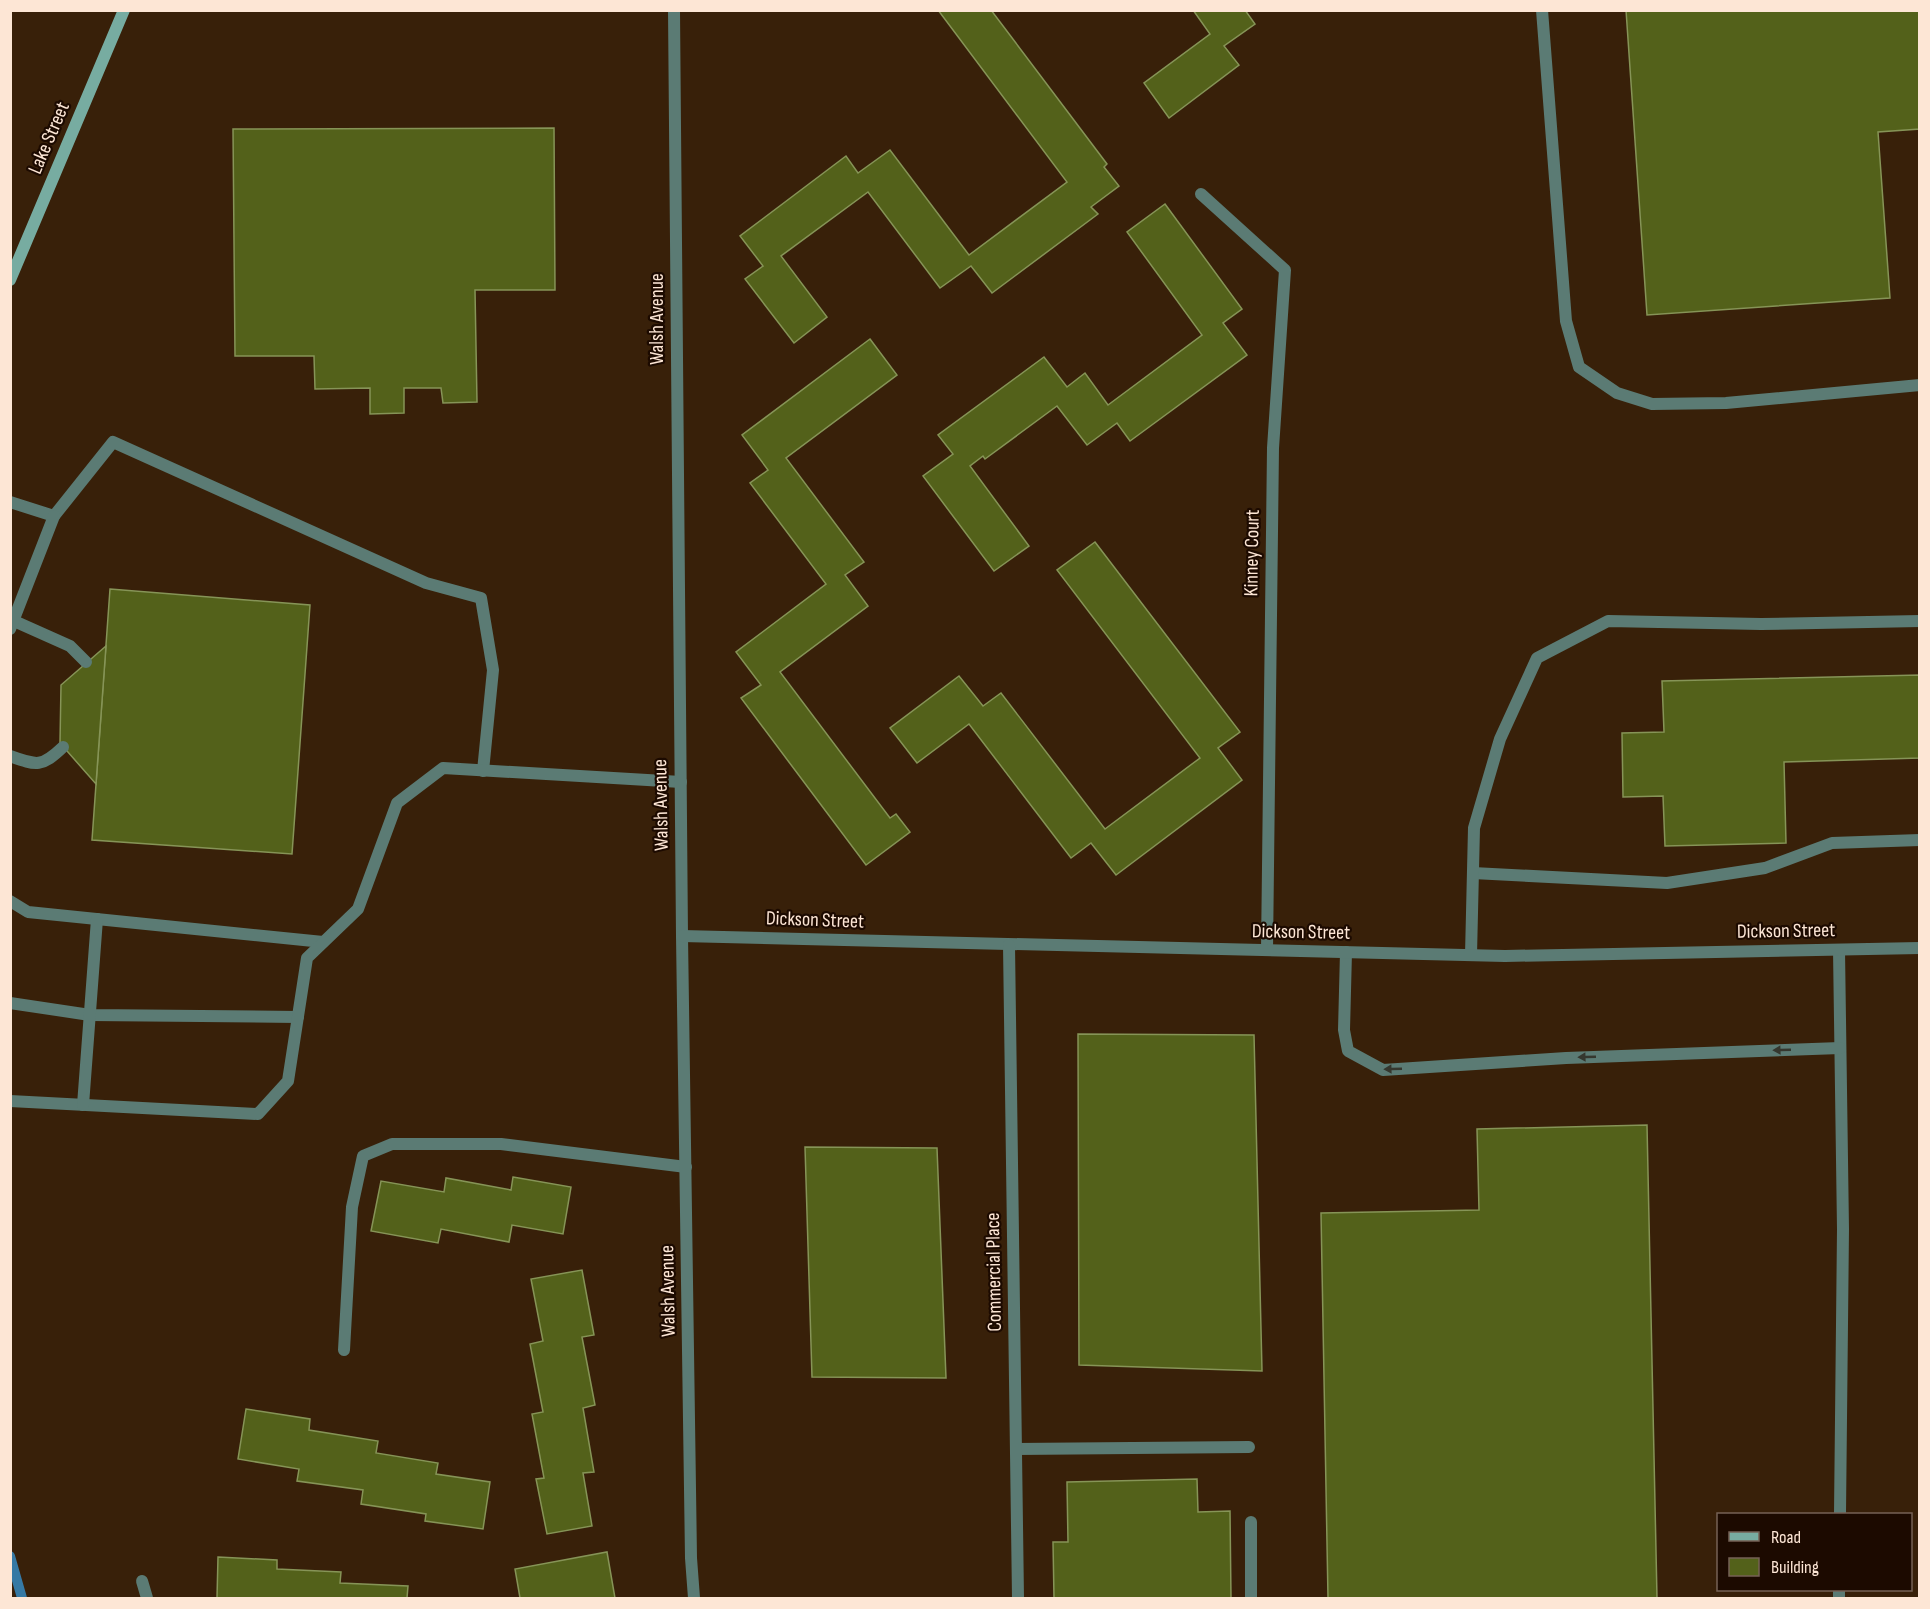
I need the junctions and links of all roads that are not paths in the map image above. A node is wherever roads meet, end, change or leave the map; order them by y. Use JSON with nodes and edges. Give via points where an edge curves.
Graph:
{"nodes":[{"id":1,"x":124,"y":10,"type":"edge"},
{"id":2,"x":674,"y":10,"type":"edge"},
{"id":3,"x":1542,"y":10,"type":"edge"},
{"id":4,"x":1201,"y":194,"type":"dead end"},
{"id":5,"x":10,"y":280,"type":"edge"},
{"id":6,"x":1920,"y":385,"type":"edge"},
{"id":7,"x":10,"y":502,"type":"edge"},
{"id":8,"x":54,"y":516,"type":"junction"},
{"id":9,"x":1920,"y":621,"type":"edge"},
{"id":10,"x":12,"y":625,"type":"edge"},
{"id":11,"x":86,"y":662,"type":"dead end"},
{"id":12,"x":63,"y":747,"type":"dead end"},
{"id":13,"x":10,"y":756,"type":"edge"},
{"id":14,"x":483,"y":771,"type":"junction"},
{"id":15,"x":681,"y":782,"type":"junction"},
{"id":16,"x":1920,"y":840,"type":"edge"},
{"id":17,"x":1473,"y":873,"type":"junction"},
{"id":18,"x":10,"y":901,"type":"edge"},
{"id":19,"x":97,"y":919,"type":"junction"},
{"id":20,"x":682,"y":936,"type":"junction"},
{"id":21,"x":323,"y":942,"type":"junction"},
{"id":22,"x":1009,"y":945,"type":"junction"},
{"id":23,"x":1920,"y":948,"type":"edge"},
{"id":24,"x":1839,"y":950,"type":"junction"},
{"id":25,"x":1267,"y":951,"type":"junction"},
{"id":26,"x":1346,"y":952,"type":"junction"},
{"id":27,"x":1471,"y":956,"type":"junction"},
{"id":28,"x":10,"y":1003,"type":"edge"},
{"id":29,"x":90,"y":1015,"type":"junction"},
{"id":30,"x":298,"y":1017,"type":"junction"},
{"id":31,"x":1840,"y":1048,"type":"junction"},
{"id":32,"x":10,"y":1101,"type":"edge"},
{"id":33,"x":83,"y":1105,"type":"junction"},
{"id":34,"x":686,"y":1167,"type":"junction"},
{"id":35,"x":344,"y":1350,"type":"dead end"},
{"id":36,"x":1250,"y":1447,"type":"dead end"},
{"id":37,"x":1016,"y":1449,"type":"junction"},
{"id":38,"x":1840,"y":1513,"type":"edge"},
{"id":39,"x":1251,"y":1522,"type":"dead end"},
{"id":40,"x":142,"y":1581,"type":"dead end"},
{"id":41,"x":147,"y":1599,"type":"edge"},
{"id":42,"x":694,"y":1599,"type":"edge"},
{"id":43,"x":1018,"y":1599,"type":"edge"},
{"id":44,"x":1251,"y":1599,"type":"edge"}],
"edges":[{"from":1,"to":5,"type":"main road","name":"Lake Street"},
{"from":2,"to":15,"type":"street","name":"Walsh Avenue"},
{"from":3,"to":6,"type":"street","via":[[1566,321],[1579,367],[1617,393],[1652,404],[1726,403]]},
{"from":4,"to":25,"type":"street","name":"Kinney Court","via":[[1285,270],[1273,448]]},
{"from":7,"to":8,"type":"street"},
{"from":8,"to":10,"type":"street"},
{"from":8,"to":14,"type":"street","via":[[113,442],[426,583],[481,598],[493,670]]},
{"from":9,"to":17,"type":"street","via":[[1608,621],[1537,658],[1500,739],[1474,828]]},
{"from":10,"to":11,"type":"street","via":[[70,646]]},
{"from":12,"to":13,"type":"street","via":[[49,761],[31,764]]},
{"from":14,"to":15,"type":"street"},
{"from":14,"to":21,"type":"street","via":[[443,768],[397,803],[358,909]]},
{"from":15,"to":20,"type":"street","name":"Walsh Avenue"},
{"from":16,"to":17,"type":"street","via":[[1832,843],[1765,868],[1667,884]]},
{"from":17,"to":27,"type":"street"},
{"from":18,"to":19,"type":"street","via":[[28,912]]},
{"from":19,"to":21,"type":"street"},
{"from":19,"to":29,"type":"street"},
{"from":20,"to":22,"type":"street","name":"Dickson Street"},
{"from":20,"to":34,"type":"street","name":"Walsh Avenue"},
{"from":21,"to":30,"type":"street","via":[[307,958]]},
{"from":22,"to":25,"type":"street","name":"Dickson Street"},
{"from":22,"to":37,"type":"street","name":"Commercial Place"},
{"from":23,"to":24,"type":"street","name":"Dickson Street"},
{"from":24,"to":27,"type":"street","name":"Dickson Street"},
{"from":24,"to":31,"type":"street"},
{"from":25,"to":26,"type":"street","name":"Dickson Street"},
{"from":26,"to":27,"type":"street","name":"Dickson Street"},
{"from":31,"to":26,"type":"street","one_way":true,"via":[[1566,1058],[1383,1070],[1348,1051],[1344,1030]]},
{"from":28,"to":29,"type":"street"},
{"from":29,"to":30,"type":"street"},
{"from":29,"to":33,"type":"street"},
{"from":30,"to":33,"type":"street","via":[[288,1081],[258,1114]]},
{"from":31,"to":38,"type":"street"},
{"from":32,"to":33,"type":"street"},
{"from":34,"to":35,"type":"street","via":[[501,1144],[392,1144],[363,1156],[352,1207]]},
{"from":34,"to":42,"type":"street","name":"Walsh Avenue"},
{"from":36,"to":37,"type":"street"},
{"from":37,"to":43,"type":"street","name":"Commercial Place"},
{"from":39,"to":44,"type":"street"},
{"from":40,"to":41,"type":"street"}]}
